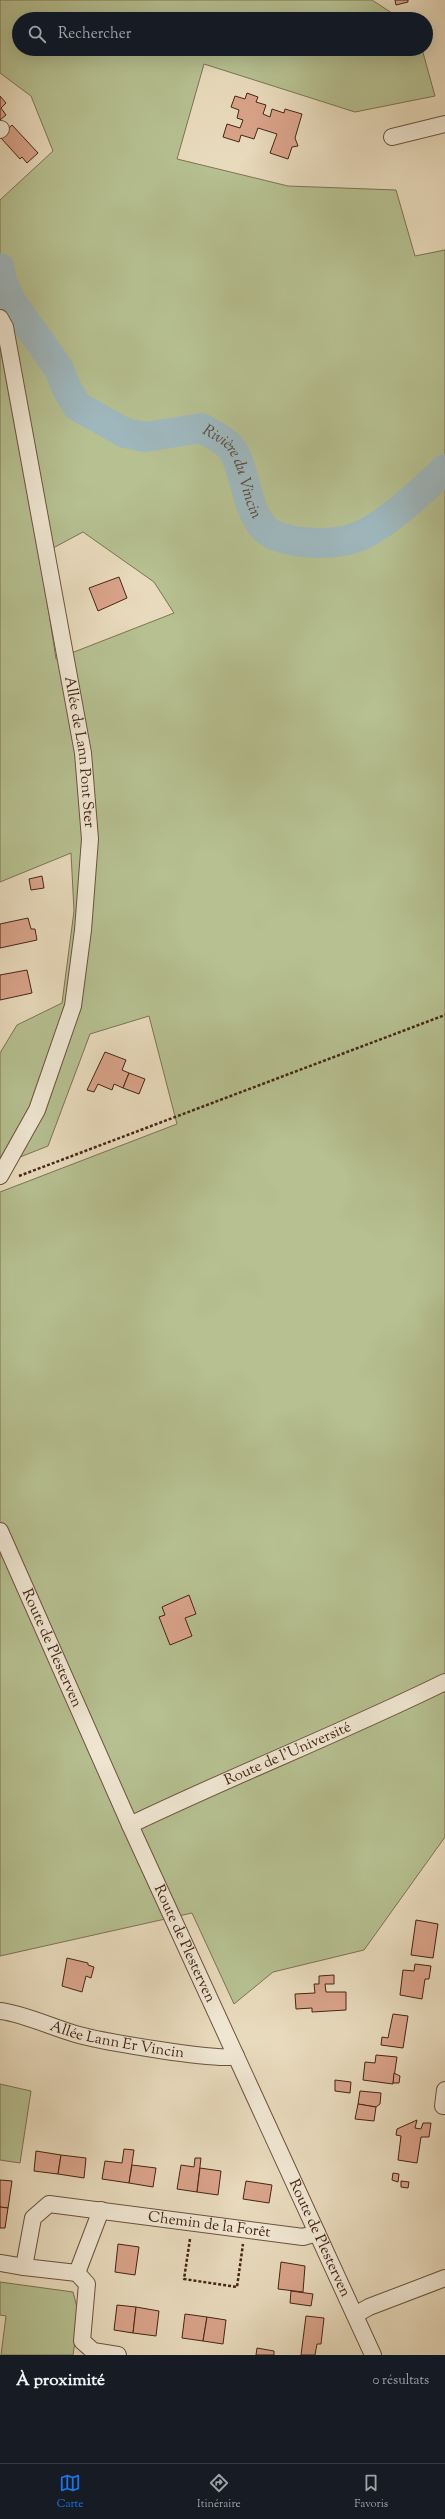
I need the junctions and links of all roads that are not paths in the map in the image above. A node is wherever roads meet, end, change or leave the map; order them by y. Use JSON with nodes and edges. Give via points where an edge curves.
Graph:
{"nodes":[{"id":1,"x":445,"y":124,"type":"edge"},
{"id":2,"x":392,"y":137,"type":"dead end"},
{"id":3,"x":0,"y":318,"type":"edge"},
{"id":4,"x":1,"y":1176,"type":"edge"},
{"id":5,"x":0,"y":1531,"type":"edge"},
{"id":6,"x":445,"y":1682,"type":"edge"},
{"id":7,"x":130,"y":1825,"type":"junction"},
{"id":8,"x":0,"y":2011,"type":"edge"},
{"id":9,"x":236,"y":2056,"type":"junction"},
{"id":10,"x":445,"y":2090,"type":"edge"},
{"id":11,"x":445,"y":2106,"type":"edge"},
{"id":12,"x":101,"y":2210,"type":"junction"},
{"id":13,"x":317,"y":2233,"type":"junction"},
{"id":14,"x":0,"y":2264,"type":"edge"},
{"id":15,"x":24,"y":2267,"type":"junction"},
{"id":16,"x":77,"y":2273,"type":"junction"},
{"id":17,"x":445,"y":2278,"type":"edge"},
{"id":18,"x":355,"y":2315,"type":"junction"},
{"id":19,"x":118,"y":2355,"type":"edge"},
{"id":20,"x":373,"y":2355,"type":"edge"}],
"edges":[{"from":1,"to":2,"type":"street"},
{"from":3,"to":4,"type":"street","name":"Allée de Lann Pont Ster","via":[[5,327],[82,753],[90,839],[84,930],[73,1006],[38,1110]]},
{"from":5,"to":7,"type":"street","name":"Route de Plesterven"},
{"from":6,"to":7,"type":"street","name":"Route de l'Université","via":[[359,1724],[206,1788]]},
{"from":7,"to":9,"type":"street","name":"Route de Plesterven"},
{"from":8,"to":9,"type":"street","name":"Allée Lann Er Vincin","via":[[81,2036],[205,2056]]},
{"from":9,"to":13,"type":"street","name":"Route de Plesterven"},
{"from":10,"to":11,"type":"street"},
{"from":12,"to":13,"type":"street","name":"Chemin de la Forêt","via":[[304,2237]]},
{"from":12,"to":15,"type":"street","name":"Chemin de la Forêt","via":[[50,2204],[33,2218]]},
{"from":12,"to":16,"type":"street"},
{"from":13,"to":18,"type":"street","name":"Route de Plesterven"},
{"from":14,"to":15,"type":"street"},
{"from":15,"to":16,"type":"street"},
{"from":16,"to":19,"type":"street","via":[[87,2284],[82,2341],[93,2351]]},
{"from":17,"to":18,"type":"street","via":[[368,2307]]},
{"from":18,"to":20,"type":"street","name":"Route de Plesterven"}]}
